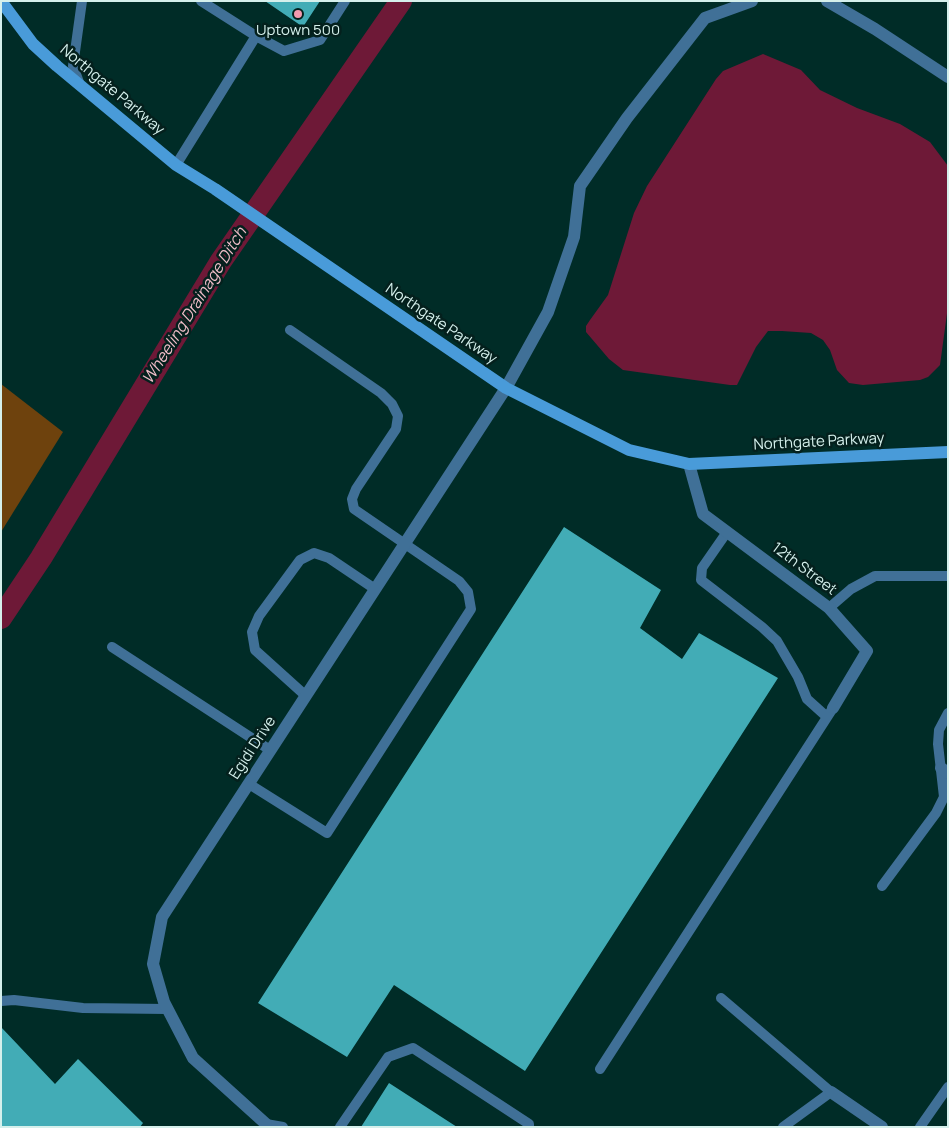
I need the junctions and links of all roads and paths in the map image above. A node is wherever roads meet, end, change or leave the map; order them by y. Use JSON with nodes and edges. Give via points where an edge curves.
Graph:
{"nodes":[{"id":1,"x":1,"y":1,"type":"edge"},
{"id":2,"x":82,"y":1,"type":"edge"},
{"id":3,"x":202,"y":1,"type":"edge"},
{"id":4,"x":345,"y":1,"type":"edge"},
{"id":5,"x":752,"y":1,"type":"edge"},
{"id":6,"x":827,"y":1,"type":"edge"},
{"id":7,"x":729,"y":5,"type":"edge"},
{"id":8,"x":256,"y":36,"type":"junction"},
{"id":9,"x":948,"y":77,"type":"edge"},
{"id":10,"x":81,"y":86,"type":"junction"},
{"id":11,"x":176,"y":165,"type":"junction"},
{"id":12,"x":290,"y":330,"type":"dead end"},
{"id":13,"x":506,"y":388,"type":"junction"},
{"id":14,"x":948,"y":452,"type":"edge"},
{"id":15,"x":689,"y":464,"type":"junction"},
{"id":16,"x":727,"y":532,"type":"junction"},
{"id":17,"x":404,"y":544,"type":"junction"},
{"id":18,"x":948,"y":576,"type":"edge"},
{"id":19,"x":375,"y":589,"type":"junction"},
{"id":20,"x":830,"y":608,"type":"junction"},
{"id":21,"x":112,"y":647,"type":"dead end"},
{"id":22,"x":306,"y":696,"type":"junction"},
{"id":23,"x":830,"y":712,"type":"junction"},
{"id":24,"x":948,"y":713,"type":"edge"},
{"id":25,"x":270,"y":750,"type":"junction"},
{"id":26,"x":944,"y":771,"type":"edge"},
{"id":27,"x":249,"y":784,"type":"junction"},
{"id":28,"x":882,"y":886,"type":"dead end"},
{"id":29,"x":721,"y":998,"type":"dead end"},
{"id":30,"x":1,"y":1001,"type":"edge"},
{"id":31,"x":167,"y":1009,"type":"junction"},
{"id":32,"x":600,"y":1069,"type":"dead end"},
{"id":33,"x":948,"y":1087,"type":"edge"},
{"id":34,"x":831,"y":1092,"type":"junction"},
{"id":35,"x":266,"y":1126,"type":"edge"},
{"id":36,"x":283,"y":1127,"type":"edge"},
{"id":37,"x":340,"y":1127,"type":"edge"},
{"id":38,"x":529,"y":1127,"type":"edge"},
{"id":39,"x":783,"y":1127,"type":"edge"},
{"id":40,"x":882,"y":1127,"type":"edge"},
{"id":41,"x":920,"y":1127,"type":"edge"}],
"edges":[{"from":1,"to":10,"type":"street","name":"Northgate Parkway","via":[[33,44]]},
{"from":2,"to":10,"type":"lane","via":[[73,66]]},
{"from":3,"to":8,"type":"lane"},
{"from":4,"to":8,"type":"lane","via":[[320,40],[284,51]]},
{"from":5,"to":7,"type":"street","name":"Egidi Drive"},
{"from":6,"to":9,"type":"street"},
{"from":7,"to":13,"type":"street","name":"Egidi Drive","via":[[705,18],[627,118],[580,186],[574,237],[548,312]]},
{"from":8,"to":11,"type":"lane"},
{"from":10,"to":11,"type":"street","name":"Northgate Parkway"},
{"from":11,"to":13,"type":"street","name":"Northgate Parkway"},
{"from":12,"to":17,"type":"lane","via":[[392,404],[398,416],[396,429],[352,499],[359,514]]},
{"from":13,"to":15,"type":"street","name":"Northgate Parkway","via":[[629,450]]},
{"from":13,"to":17,"type":"street","name":"Egidi Drive"},
{"from":14,"to":15,"type":"street","name":"Northgate Parkway"},
{"from":15,"to":16,"type":"street","name":"12th Street","via":[[703,514]]},
{"from":16,"to":20,"type":"street","name":"12th Street"},
{"from":16,"to":23,"type":"lane","via":[[702,568],[701,580],[777,642],[807,699]]},
{"from":17,"to":19,"type":"street","name":"Egidi Drive"},
{"from":17,"to":27,"type":"lane","via":[[459,580],[468,592],[471,609],[333,825],[327,833]]},
{"from":18,"to":20,"type":"lane","via":[[875,576],[851,589]]},
{"from":19,"to":22,"type":"street","name":"Egidi Drive"},
{"from":19,"to":22,"type":"lane","via":[[329,558],[314,553],[300,560],[258,616],[252,632],[254,650]]},
{"from":20,"to":23,"type":"street","name":"12th Street","via":[[866,651]]},
{"from":21,"to":25,"type":"lane"},
{"from":22,"to":25,"type":"street","name":"Egidi Drive"},
{"from":23,"to":32,"type":"lane"},
{"from":24,"to":26,"type":"lane","via":[[938,744]]},
{"from":25,"to":27,"type":"street","name":"Egidi Drive"},
{"from":26,"to":28,"type":"lane","via":[[944,797],[936,813]]},
{"from":27,"to":31,"type":"street","name":"Egidi Drive","via":[[162,917],[153,964]]},
{"from":29,"to":34,"type":"lane"},
{"from":30,"to":31,"type":"lane","via":[[83,1008]]},
{"from":31,"to":35,"type":"street","name":"Egidi Drive","via":[[193,1058]]},
{"from":33,"to":41,"type":"lane"},
{"from":34,"to":39,"type":"lane"},
{"from":34,"to":40,"type":"street"},
{"from":35,"to":36,"type":"lane"},
{"from":37,"to":38,"type":"lane","via":[[388,1057],[413,1048]]}]}
